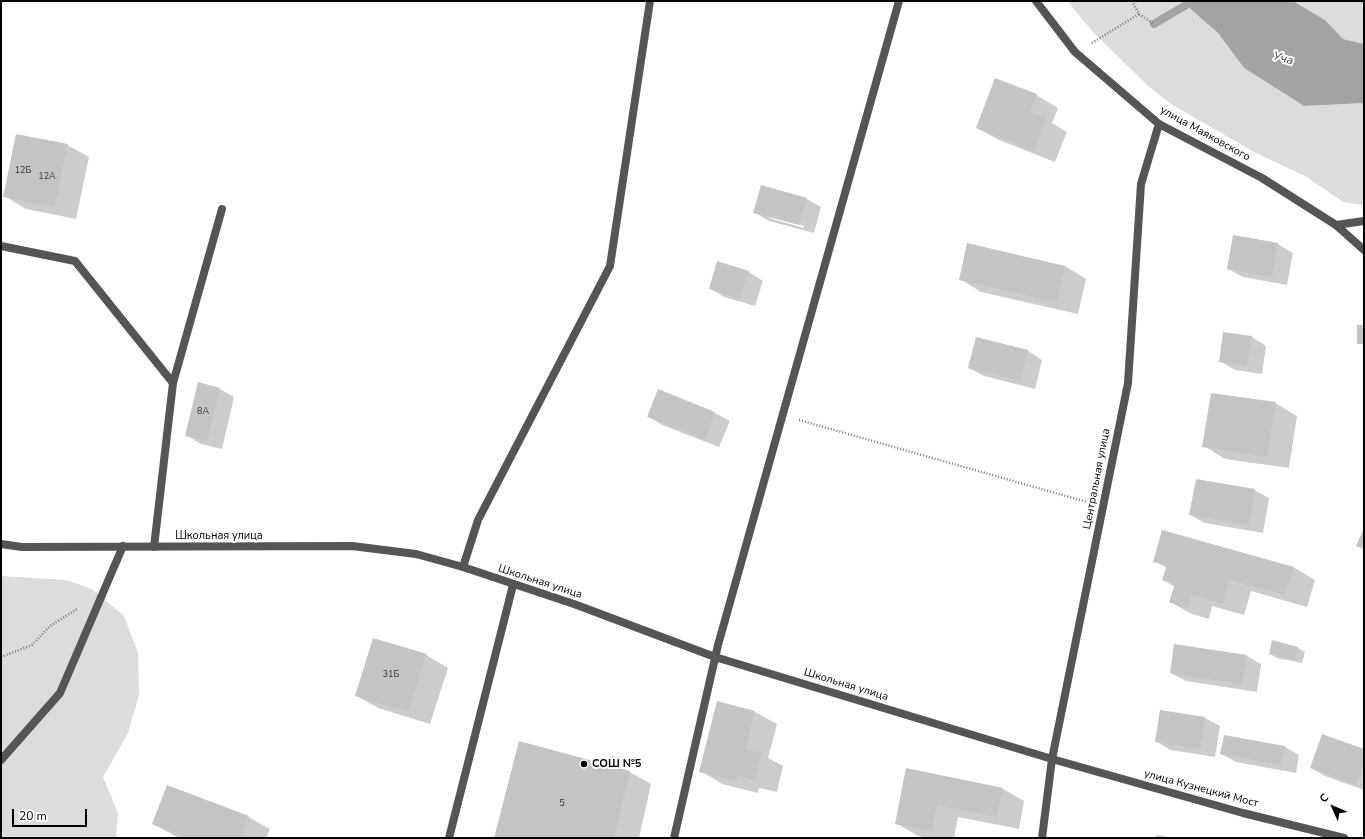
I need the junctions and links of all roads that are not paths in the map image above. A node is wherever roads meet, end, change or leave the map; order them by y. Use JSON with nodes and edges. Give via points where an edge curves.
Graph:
{"nodes":[{"id":1,"x":650,"y":1,"type":"edge"},
{"id":2,"x":899,"y":1,"type":"edge"},
{"id":3,"x":1036,"y":1,"type":"edge"},
{"id":4,"x":1159,"y":124,"type":"junction"},
{"id":5,"x":222,"y":209,"type":"dead end"},
{"id":6,"x":1364,"y":221,"type":"edge"},
{"id":7,"x":1336,"y":225,"type":"junction"},
{"id":8,"x":1,"y":246,"type":"edge"},
{"id":9,"x":1364,"y":250,"type":"edge"},
{"id":10,"x":173,"y":383,"type":"junction"},
{"id":11,"x":1,"y":544,"type":"edge"},
{"id":12,"x":123,"y":546,"type":"junction"},
{"id":13,"x":154,"y":547,"type":"junction"},
{"id":14,"x":463,"y":567,"type":"junction"},
{"id":15,"x":513,"y":585,"type":"junction"},
{"id":16,"x":715,"y":657,"type":"junction"},
{"id":17,"x":1,"y":760,"type":"edge"},
{"id":18,"x":1052,"y":760,"type":"junction"},
{"id":19,"x":449,"y":838,"type":"edge"},
{"id":20,"x":674,"y":838,"type":"edge"},
{"id":21,"x":1042,"y":838,"type":"edge"},
{"id":22,"x":1344,"y":838,"type":"edge"}],
"edges":[{"from":1,"to":14,"type":"street","via":[[610,266],[478,520]]},
{"from":2,"to":16,"type":"street"},
{"from":3,"to":4,"type":"street","name":"улица Маяковского","via":[[1075,52]]},
{"from":4,"to":7,"type":"street","name":"улица Маяковского","via":[[1262,178]]},
{"from":4,"to":18,"type":"street","name":"Центральная улица","via":[[1141,184],[1128,383]]},
{"from":5,"to":10,"type":"street"},
{"from":6,"to":7,"type":"street"},
{"from":7,"to":9,"type":"street","name":"улица Маяковского"},
{"from":8,"to":10,"type":"street","via":[[75,261]]},
{"from":10,"to":13,"type":"street"},
{"from":11,"to":12,"type":"street","name":"Школьная улица","via":[[22,547]]},
{"from":12,"to":13,"type":"street","name":"Школьная улица"},
{"from":12,"to":17,"type":"street","via":[[60,693]]},
{"from":13,"to":14,"type":"street","name":"Школьная улица","via":[[352,546],[416,554]]},
{"from":14,"to":15,"type":"street","name":"Школьная улица"},
{"from":15,"to":16,"type":"street","name":"Школьная улица","via":[[574,604]]},
{"from":15,"to":19,"type":"street"},
{"from":16,"to":18,"type":"street","name":"Школьная улица"},
{"from":16,"to":20,"type":"street"},
{"from":18,"to":21,"type":"street","name":"Центральная улица"},
{"from":18,"to":22,"type":"street","name":"улица Кузнецкий Мост"}]}
